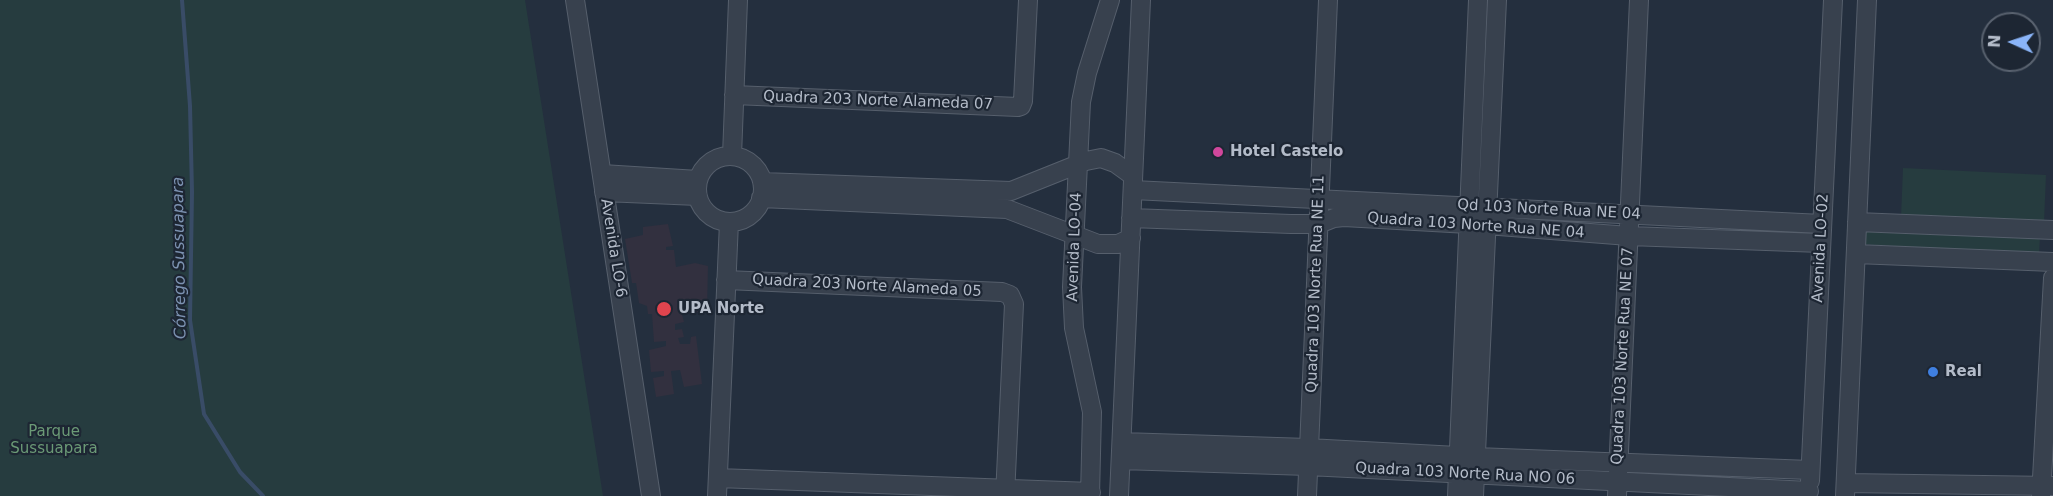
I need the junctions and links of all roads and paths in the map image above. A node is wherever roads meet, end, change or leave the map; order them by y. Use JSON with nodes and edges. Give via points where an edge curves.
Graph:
{"nodes":[{"id":1,"x":575,"y":0,"type":"edge"},
{"id":2,"x":738,"y":0,"type":"edge"},
{"id":3,"x":1028,"y":0,"type":"edge"},
{"id":4,"x":1110,"y":0,"type":"edge"},
{"id":5,"x":1141,"y":0,"type":"edge"},
{"id":6,"x":1328,"y":0,"type":"edge"},
{"id":7,"x":1478,"y":0,"type":"edge"},
{"id":8,"x":1497,"y":0,"type":"edge"},
{"id":9,"x":1640,"y":0,"type":"edge"},
{"id":10,"x":1833,"y":0,"type":"edge"},
{"id":11,"x":1867,"y":0,"type":"edge"},
{"id":12,"x":734,"y":95,"type":"junction"},
{"id":13,"x":732,"y":156,"type":"junction"},
{"id":14,"x":1078,"y":164,"type":"junction"},
{"id":15,"x":602,"y":174,"type":"junction"},
{"id":16,"x":1133,"y":183,"type":"junction"},
{"id":17,"x":698,"y":188,"type":"junction"},
{"id":18,"x":762,"y":190,"type":"junction"},
{"id":19,"x":604,"y":192,"type":"junction"},
{"id":20,"x":1319,"y":199,"type":"junction"},
{"id":21,"x":1629,"y":214,"type":"junction"},
{"id":22,"x":1478,"y":215,"type":"junction"},
{"id":23,"x":1131,"y":218,"type":"junction"},
{"id":24,"x":729,"y":222,"type":"junction"},
{"id":25,"x":1857,"y":222,"type":"junction"},
{"id":26,"x":1318,"y":224,"type":"junction"},
{"id":27,"x":1822,"y":224,"type":"junction"},
{"id":28,"x":2053,"y":230,"type":"edge"},
{"id":29,"x":1075,"y":236,"type":"junction"},
{"id":30,"x":1629,"y":236,"type":"junction"},
{"id":31,"x":1131,"y":238,"type":"junction"},
{"id":32,"x":1821,"y":243,"type":"junction"},
{"id":33,"x":1856,"y":254,"type":"junction"},
{"id":34,"x":2053,"y":262,"type":"edge"},
{"id":35,"x":2053,"y":278,"type":"edge"},
{"id":36,"x":726,"y":280,"type":"junction"},
{"id":37,"x":1308,"y":447,"type":"junction"},
{"id":38,"x":1121,"y":451,"type":"junction"},
{"id":39,"x":1617,"y":462,"type":"junction"},
{"id":40,"x":1467,"y":465,"type":"junction"},
{"id":41,"x":1308,"y":466,"type":"junction"},
{"id":42,"x":1810,"y":470,"type":"junction"},
{"id":43,"x":717,"y":487,"type":"edge"},
{"id":44,"x":1617,"y":489,"type":"edge"},
{"id":45,"x":2045,"y":489,"type":"edge"},
{"id":46,"x":1845,"y":490,"type":"edge"},
{"id":47,"x":1005,"y":493,"type":"edge"},
{"id":48,"x":1090,"y":494,"type":"edge"},
{"id":49,"x":1809,"y":494,"type":"edge"},
{"id":50,"x":651,"y":496,"type":"edge"},
{"id":51,"x":1119,"y":496,"type":"edge"},
{"id":52,"x":1307,"y":496,"type":"edge"},
{"id":53,"x":1457,"y":496,"type":"edge"},
{"id":54,"x":1474,"y":496,"type":"edge"}],
"edges":[{"from":1,"to":15,"type":"street","name":"Avenida LO-6"},
{"from":2,"to":12,"type":"street"},
{"from":3,"to":12,"type":"street","name":"Quadra 203 Norte Alameda 07","via":[[1021,106]]},
{"from":4,"to":14,"type":"street","name":"Avenida LO-04","via":[[1083,88]]},
{"from":5,"to":16,"type":"street"},
{"from":6,"to":20,"type":"street","name":"Quadra 103 Norte Rua NE 11"},
{"from":7,"to":22,"type":"street"},
{"from":8,"to":22,"type":"street"},
{"from":9,"to":21,"type":"street","name":"Quadra 103 Norte Rua NE 07"},
{"from":10,"to":27,"type":"street","name":"Avenida LO-02"},
{"from":11,"to":25,"type":"street"},
{"from":12,"to":13,"type":"street"},
{"from":13,"to":17,"type":"street","via":[[710,163],[702,171]]},
{"from":13,"to":18,"type":"street","via":[[753,165]]},
{"from":14,"to":16,"type":"street","via":[[1101,158],[1115,163]]},
{"from":14,"to":18,"type":"street","via":[[1011,191]]},
{"from":14,"to":29,"type":"street","name":"Avenida LO-04"},
{"from":15,"to":17,"type":"street"},
{"from":15,"to":19,"type":"street","name":"Avenida LO-6"},
{"from":16,"to":20,"type":"street","name":"Qd 103 Norte Rua NE 04"},
{"from":16,"to":23,"type":"street"},
{"from":17,"to":19,"type":"street"},
{"from":17,"to":24,"type":"street","via":[[709,214]]},
{"from":18,"to":24,"type":"street","via":[[757,208],[749,216]]},
{"from":18,"to":29,"type":"street","via":[[1006,209]]},
{"from":19,"to":50,"type":"street","name":"Avenida LO-6"},
{"from":20,"to":22,"type":"street","name":"Qd 103 Norte Rua NE 04"},
{"from":20,"to":26,"type":"street","name":"Quadra 103 Norte Rua NE 11"},
{"from":21,"to":22,"type":"street","name":"Qd 103 Norte Rua NE 04"},
{"from":21,"to":27,"type":"street","name":"Qd 103 Norte Rua NE 04"},
{"from":21,"to":30,"type":"street","name":"Quadra 103 Norte Rua NE 07"},
{"from":22,"to":26,"type":"street","name":"Quadra 103 Norte Rua NE 04","via":[[1344,217]]},
{"from":22,"to":30,"type":"street","name":"Quadra 103 Norte Rua NE 04"},
{"from":22,"to":40,"type":"street"},
{"from":23,"to":26,"type":"street","name":"Quadra 103 Norte Rua NE 04"},
{"from":23,"to":31,"type":"street"},
{"from":24,"to":36,"type":"street"},
{"from":25,"to":28,"type":"street"},
{"from":25,"to":33,"type":"street"},
{"from":26,"to":37,"type":"street","name":"Quadra 103 Norte Rua NE 11"},
{"from":27,"to":32,"type":"street","name":"Avenida LO-02"},
{"from":29,"to":31,"type":"street","via":[[1104,245]]},
{"from":29,"to":48,"type":"street","name":"Avenida LO-04","via":[[1072,302],[1092,412]]},
{"from":30,"to":32,"type":"street","name":"Quadra 103 Norte Rua NE 04"},
{"from":30,"to":39,"type":"street","name":"Quadra 103 Norte Rua NE 07"},
{"from":31,"to":38,"type":"street"},
{"from":32,"to":42,"type":"street","name":"Avenida LO-02"},
{"from":33,"to":34,"type":"street"},
{"from":33,"to":46,"type":"street"},
{"from":35,"to":45,"type":"street"},
{"from":36,"to":43,"type":"street"},
{"from":36,"to":47,"type":"street","name":"Quadra 203 Norte Alameda 05","via":[[1008,294],[1014,304]]},
{"from":37,"to":38,"type":"street","name":"Quadra 103 Norte Rua NO 06"},
{"from":37,"to":40,"type":"street","name":"Quadra 103 Norte Rua NO 06"},
{"from":37,"to":41,"type":"street","name":"Quadra 103 Norte Rua NE 11"},
{"from":38,"to":41,"type":"street","name":"Quadra 103 Norte Rua NO 06"},
{"from":38,"to":51,"type":"street"},
{"from":39,"to":40,"type":"street","name":"Quadra 103 Norte Rua NO 06"},
{"from":39,"to":42,"type":"street","name":"Quadra 103 Norte Rua NO 06"},
{"from":39,"to":44,"type":"street","name":"Quadra 103 Norte Rua NE 07"},
{"from":40,"to":41,"type":"street","name":"Quadra 103 Norte Rua NO 06"},
{"from":40,"to":44,"type":"street","name":"Quadra 103 Norte Rua NO 06"},
{"from":40,"to":53,"type":"street"},
{"from":40,"to":54,"type":"street"},
{"from":41,"to":52,"type":"street","name":"Quadra 103 Norte Rua NE 11"},
{"from":42,"to":49,"type":"street","name":"Avenida LO-02"},
{"from":43,"to":47,"type":"street"},
{"from":44,"to":49,"type":"street","name":"Quadra 103 Norte Rua NO 06"},
{"from":45,"to":46,"type":"street"},
{"from":47,"to":48,"type":"street"}]}
